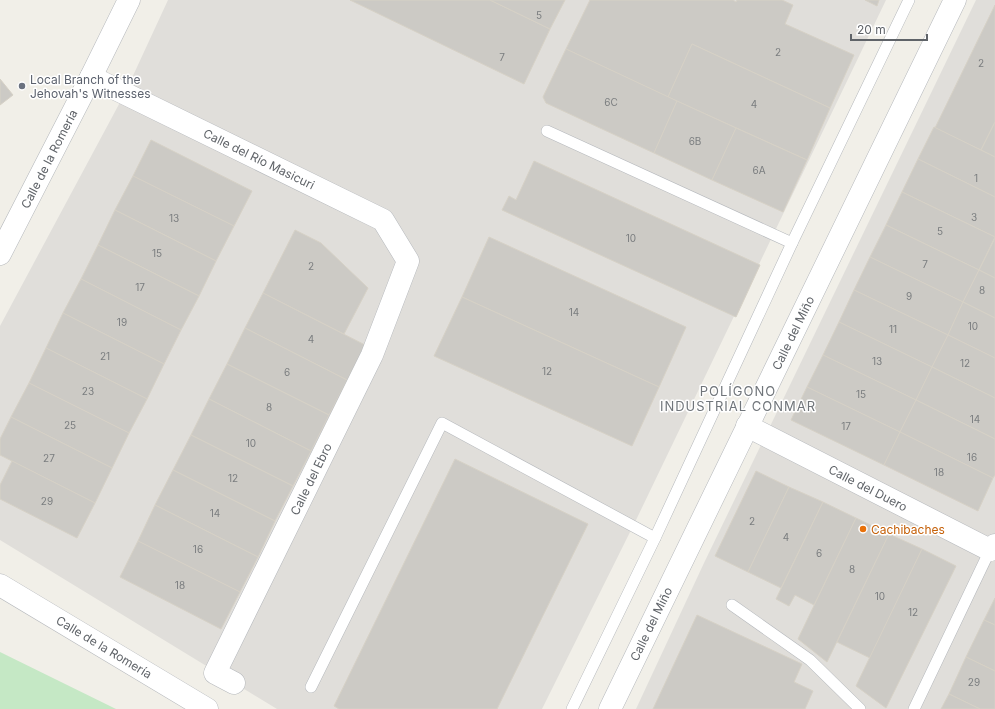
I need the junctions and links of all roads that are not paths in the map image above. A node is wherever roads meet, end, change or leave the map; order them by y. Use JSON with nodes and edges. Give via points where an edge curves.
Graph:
{"nodes":[{"id":1,"x":129,"y":0,"type":"edge"},
{"id":2,"x":909,"y":0,"type":"edge"},
{"id":3,"x":956,"y":0,"type":"edge"},
{"id":4,"x":91,"y":77,"type":"junction"},
{"id":5,"x":547,"y":130,"type":"dead end"},
{"id":6,"x":792,"y":243,"type":"junction"},
{"id":7,"x":0,"y":254,"type":"edge"},
{"id":8,"x":408,"y":262,"type":"joint"},
{"id":9,"x":747,"y":426,"type":"junction"},
{"id":10,"x":656,"y":538,"type":"junction"},
{"id":11,"x":992,"y":548,"type":"edge"},
{"id":12,"x":0,"y":585,"type":"edge"},
{"id":13,"x":732,"y":605,"type":"dead end"},
{"id":14,"x":234,"y":683,"type":"dead end"},
{"id":15,"x":311,"y":687,"type":"dead end"},
{"id":16,"x":207,"y":709,"type":"edge"},
{"id":17,"x":572,"y":709,"type":"edge"},
{"id":18,"x":610,"y":709,"type":"edge"},
{"id":19,"x":860,"y":709,"type":"edge"},
{"id":20,"x":914,"y":709,"type":"edge"}],
"edges":[{"from":1,"to":4,"type":"street","name":"Calle de la Romería"},
{"from":2,"to":6,"type":"lane"},
{"from":3,"to":9,"type":"street","name":"Calle del Miño"},
{"from":4,"to":7,"type":"street","name":"Calle de la Romería"},
{"from":4,"to":8,"type":"street","name":"Calle del Río Masicuri","via":[[383,220]]},
{"from":5,"to":6,"type":"lane"},
{"from":6,"to":10,"type":"lane"},
{"from":8,"to":14,"type":"street","name":"Calle del Ebro","via":[[372,355],[215,673]]},
{"from":9,"to":11,"type":"street","name":"Calle del Duero"},
{"from":9,"to":18,"type":"street","name":"Calle del Miño"},
{"from":10,"to":15,"type":"lane","via":[[442,423]]},
{"from":10,"to":17,"type":"lane"},
{"from":11,"to":20,"type":"lane"},
{"from":12,"to":16,"type":"street","name":"Calle de la Romería"},
{"from":13,"to":19,"type":"lane","via":[[810,660]]}]}
